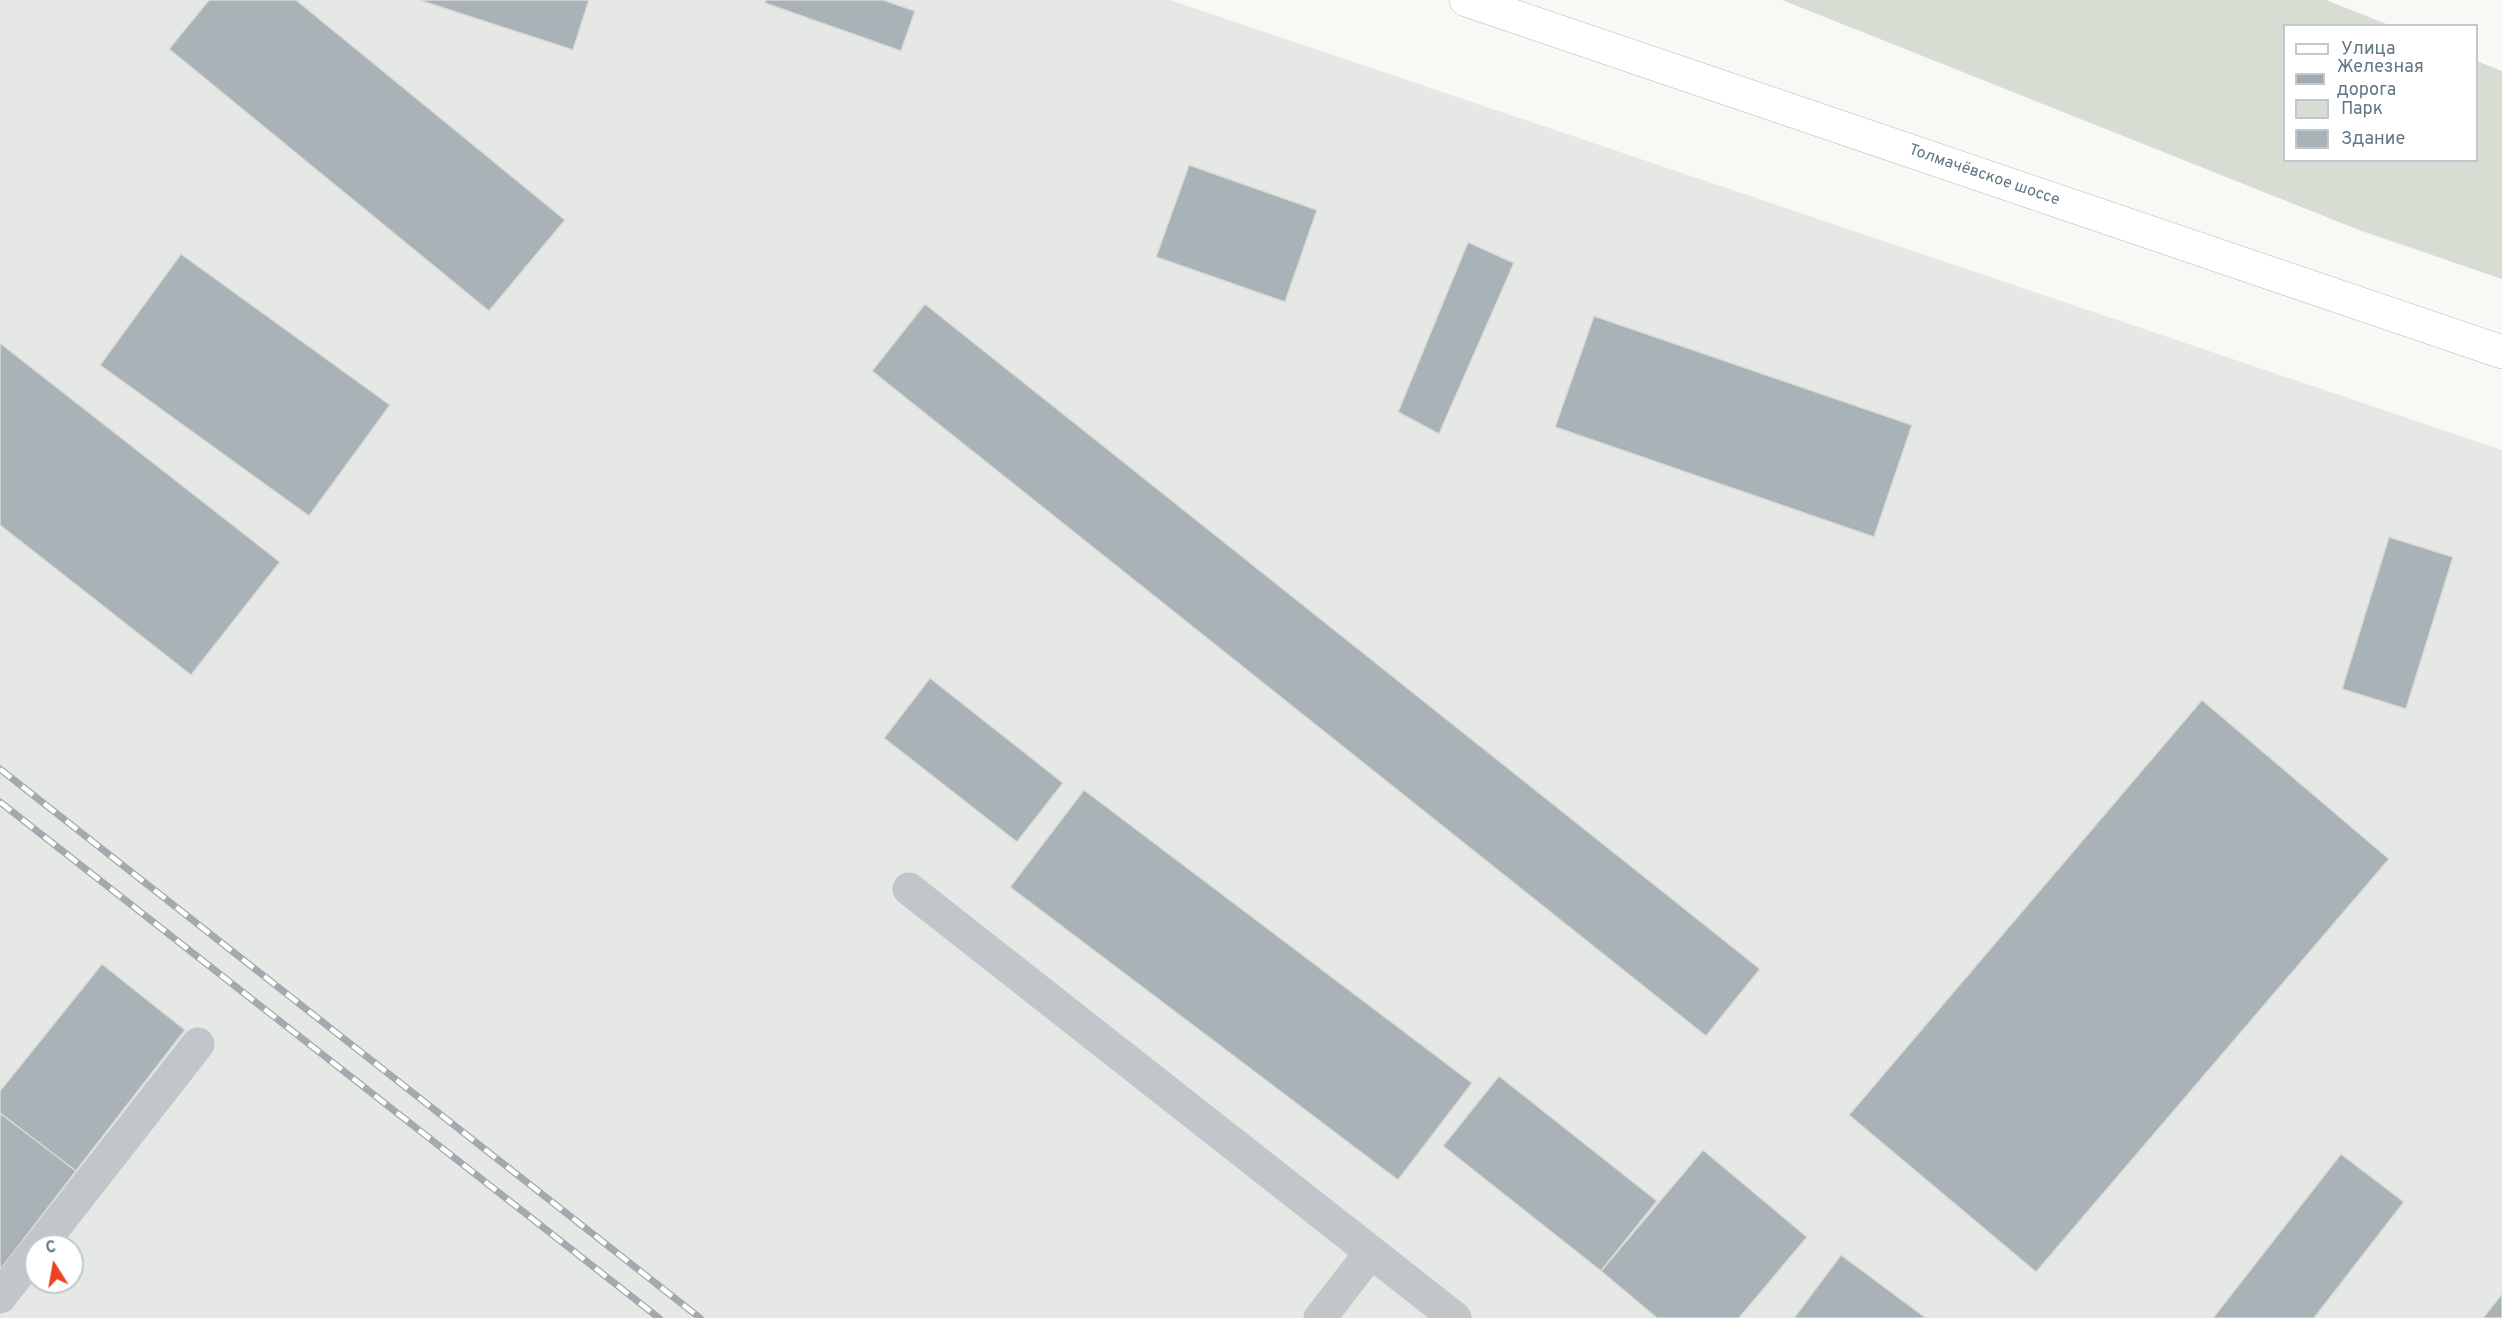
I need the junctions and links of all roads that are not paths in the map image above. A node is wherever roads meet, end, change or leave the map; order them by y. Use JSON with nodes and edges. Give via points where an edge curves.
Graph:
{"nodes":[{"id":1,"x":1466,"y":0,"type":"edge"},
{"id":2,"x":2502,"y":352,"type":"edge"},
{"id":3,"x":909,"y":889,"type":"dead end"},
{"id":4,"x":198,"y":1044,"type":"dead end"},
{"id":5,"x":49,"y":1234,"type":"edge"},
{"id":6,"x":1371,"y":1252,"type":"junction"},
{"id":7,"x":24,"y":1266,"type":"edge"},
{"id":8,"x":0,"y":1297,"type":"edge"},
{"id":9,"x":1320,"y":1318,"type":"edge"},
{"id":10,"x":1455,"y":1318,"type":"edge"}],
"edges":[{"from":1,"to":2,"type":"main road","name":"Толмачёвское шоссе"},
{"from":3,"to":6,"type":"lane"},
{"from":4,"to":5,"type":"lane"},
{"from":6,"to":9,"type":"lane"},
{"from":6,"to":10,"type":"lane"},
{"from":7,"to":8,"type":"lane"}]}
